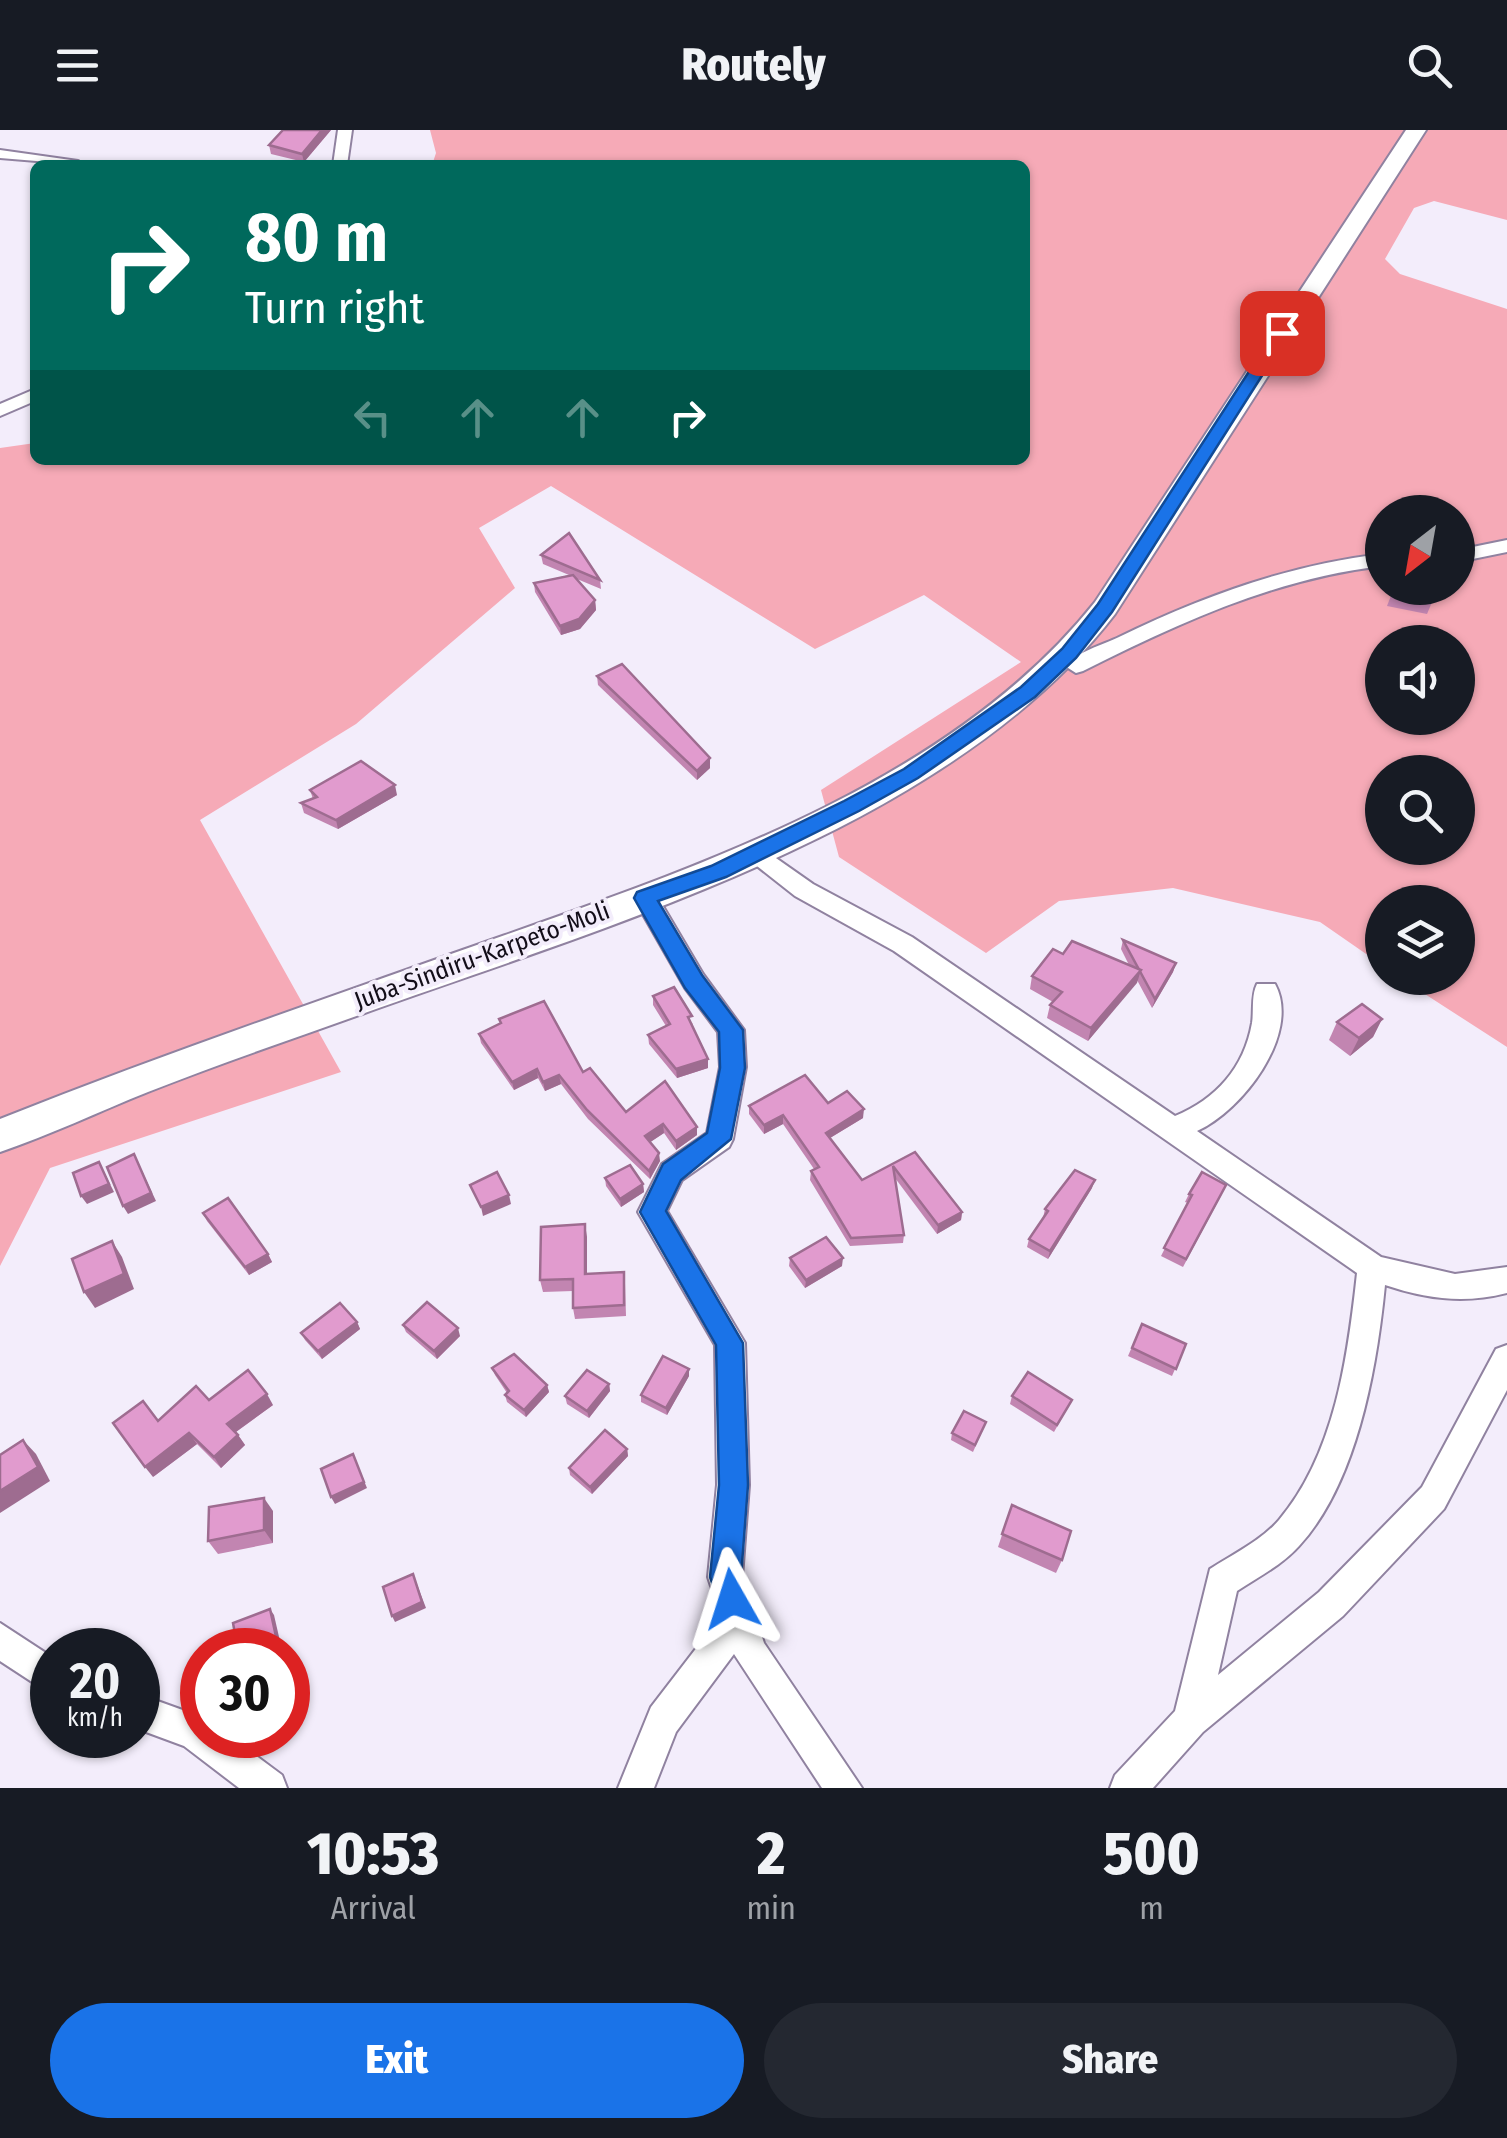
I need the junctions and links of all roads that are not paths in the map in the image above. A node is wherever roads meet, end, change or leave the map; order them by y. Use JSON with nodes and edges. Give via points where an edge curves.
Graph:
{"nodes":[{"id":1,"x":345,"y":130,"type":"edge"},
{"id":2,"x":1416,"y":130,"type":"edge"},
{"id":3,"x":0,"y":154,"type":"edge"},
{"id":4,"x":43,"y":160,"type":"edge"},
{"id":5,"x":341,"y":160,"type":"edge"},
{"id":6,"x":30,"y":396,"type":"edge"},
{"id":7,"x":0,"y":411,"type":"edge"},
{"id":8,"x":1507,"y":546,"type":"edge"},
{"id":9,"x":1475,"y":553,"type":"edge"},
{"id":10,"x":1365,"y":562,"type":"edge"},
{"id":11,"x":1076,"y":666,"type":"dead end"},
{"id":12,"x":756,"y":853,"type":"junction"},
{"id":13,"x":645,"y":898,"type":"junction"},
{"id":14,"x":1266,"y":992,"type":"dead end"},
{"id":15,"x":1174,"y":1129,"type":"junction"},
{"id":16,"x":0,"y":1136,"type":"edge"},
{"id":17,"x":1372,"y":1268,"type":"junction"},
{"id":18,"x":1507,"y":1280,"type":"edge"},
{"id":19,"x":1507,"y":1358,"type":"edge"},
{"id":20,"x":740,"y":1621,"type":"junction"},
{"id":21,"x":0,"y":1640,"type":"edge"},
{"id":22,"x":30,"y":1662,"type":"edge"},
{"id":23,"x":160,"y":1720,"type":"edge"},
{"id":24,"x":1191,"y":1720,"type":"junction"},
{"id":25,"x":270,"y":1788,"type":"edge"},
{"id":26,"x":636,"y":1788,"type":"edge"},
{"id":27,"x":844,"y":1788,"type":"edge"},
{"id":28,"x":1128,"y":1788,"type":"edge"}],
"edges":[{"from":1,"to":5,"type":"street"},
{"from":2,"to":12,"type":"main road","name":"Juba-Sindiru-Karpeto-Moli","via":[[1069,654],[1028,692],[911,774]]},
{"from":3,"to":4,"type":"street"},
{"from":6,"to":7,"type":"street"},
{"from":8,"to":9,"type":"street"},
{"from":10,"to":11,"type":"street","via":[[1291,572]]},
{"from":12,"to":13,"type":"main road","name":"Juba-Sindiru-Karpeto-Moli"},
{"from":12,"to":15,"type":"street","via":[[804,890],[903,944]]},
{"from":13,"to":16,"type":"main road","name":"Juba-Sindiru-Karpeto-Moli"},
{"from":13,"to":20,"type":"street","via":[[731,1030],[732,1068],[719,1139],[672,1172],[652,1212],[730,1343],[734,1485],[726,1577]]},
{"from":14,"to":15,"type":"street","via":[[1267,1033],[1255,1068],[1202,1120]]},
{"from":15,"to":17,"type":"street"},
{"from":17,"to":18,"type":"street","via":[[1430,1288],[1479,1288]]},
{"from":17,"to":24,"type":"street","via":[[1368,1318],[1326,1476],[1290,1533],[1222,1581]]},
{"from":19,"to":24,"type":"street","via":[[1433,1498],[1331,1604]]},
{"from":20,"to":26,"type":"street","via":[[679,1692],[642,1762]]},
{"from":20,"to":27,"type":"street","via":[[750,1652]]},
{"from":21,"to":22,"type":"street"},
{"from":23,"to":25,"type":"street","via":[[195,1732]]},
{"from":24,"to":28,"type":"street"}]}
